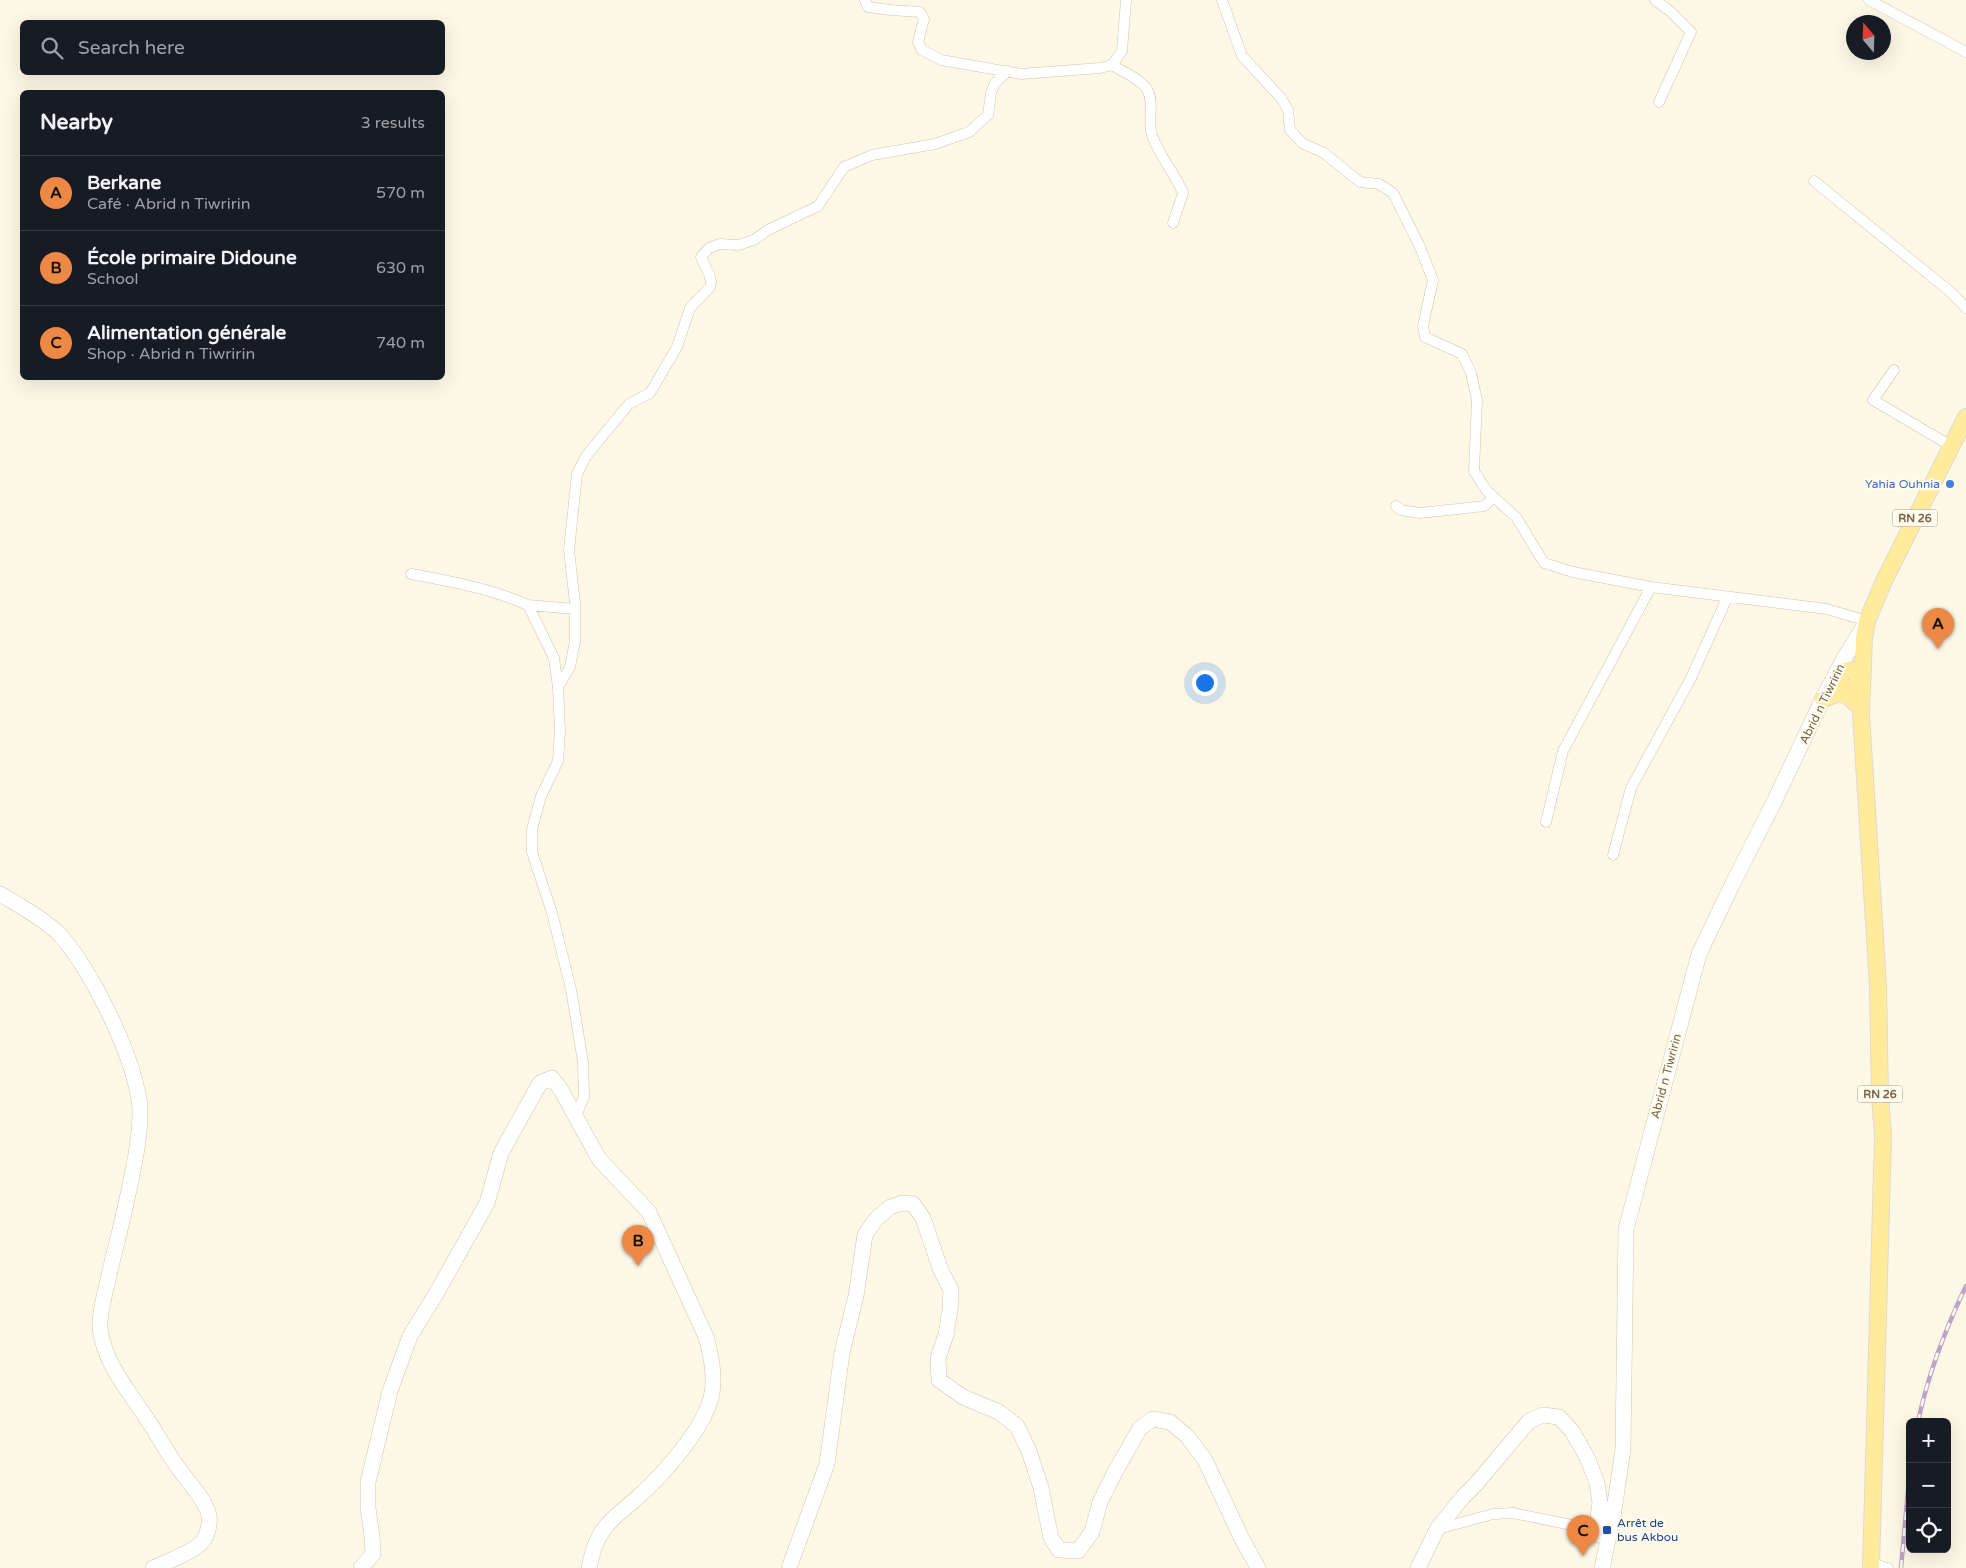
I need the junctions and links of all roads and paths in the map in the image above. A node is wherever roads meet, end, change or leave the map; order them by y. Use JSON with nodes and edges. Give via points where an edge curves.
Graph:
{"nodes":[{"id":1,"x":865,"y":0,"type":"edge"},
{"id":2,"x":1126,"y":0,"type":"edge"},
{"id":3,"x":1222,"y":0,"type":"edge"},
{"id":4,"x":1655,"y":0,"type":"edge"},
{"id":5,"x":1869,"y":0,"type":"edge"},
{"id":6,"x":1966,"y":52,"type":"edge"},
{"id":7,"x":1112,"y":65,"type":"junction"},
{"id":8,"x":1008,"y":71,"type":"junction"},
{"id":9,"x":1659,"y":102,"type":"dead end"},
{"id":10,"x":1814,"y":181,"type":"dead end"},
{"id":11,"x":1173,"y":223,"type":"dead end"},
{"id":12,"x":1966,"y":308,"type":"edge"},
{"id":13,"x":1894,"y":370,"type":"dead end"},
{"id":14,"x":1966,"y":417,"type":"edge"},
{"id":15,"x":1951,"y":446,"type":"junction"},
{"id":16,"x":1494,"y":497,"type":"junction"},
{"id":17,"x":1396,"y":506,"type":"dead end"},
{"id":18,"x":412,"y":574,"type":"dead end"},
{"id":19,"x":1652,"y":587,"type":"junction"},
{"id":20,"x":1728,"y":598,"type":"junction"},
{"id":21,"x":528,"y":605,"type":"junction"},
{"id":22,"x":575,"y":609,"type":"junction"},
{"id":23,"x":1867,"y":621,"type":"junction"},
{"id":24,"x":1852,"y":682,"type":"junction"},
{"id":25,"x":558,"y":687,"type":"junction"},
{"id":26,"x":1823,"y":699,"type":"junction"},
{"id":27,"x":1861,"y":714,"type":"junction"},
{"id":28,"x":1546,"y":822,"type":"dead end"},
{"id":29,"x":1613,"y":854,"type":"dead end"},
{"id":30,"x":0,"y":894,"type":"edge"},
{"id":31,"x":576,"y":1118,"type":"junction"},
{"id":32,"x":1437,"y":1529,"type":"junction"},
{"id":33,"x":1603,"y":1534,"type":"junction"},
{"id":34,"x":1871,"y":1565,"type":"edge"},
{"id":35,"x":153,"y":1568,"type":"edge"},
{"id":36,"x":360,"y":1568,"type":"edge"},
{"id":37,"x":589,"y":1568,"type":"edge"},
{"id":38,"x":788,"y":1568,"type":"edge"},
{"id":39,"x":1258,"y":1568,"type":"edge"},
{"id":40,"x":1418,"y":1568,"type":"edge"},
{"id":41,"x":1602,"y":1568,"type":"edge"},
{"id":42,"x":1888,"y":1568,"type":"edge"}],
"edges":[{"from":1,"to":8,"type":"street","via":[[868,7],[923,14],[918,42],[922,50],[941,60]]},
{"from":2,"to":7,"type":"street","via":[[1122,51]]},
{"from":3,"to":16,"type":"street","via":[[1242,56],[1281,98],[1288,110],[1290,130],[1302,143],[1324,153],[1360,182],[1379,184],[1393,193],[1433,280],[1423,326],[1425,337],[1462,354],[1471,372],[1477,400],[1474,471]]},
{"from":4,"to":9,"type":"street","via":[[1691,32]]},
{"from":5,"to":6,"type":"street"},
{"from":7,"to":8,"type":"street","via":[[1021,74]]},
{"from":7,"to":11,"type":"street","via":[[1139,81],[1151,99],[1149,122],[1152,133],[1183,193]]},
{"from":8,"to":22,"type":"street","via":[[995,83],[988,115],[970,132],[935,144],[872,155],[844,167],[818,206],[754,240],[738,245],[720,244],[709,248],[701,257],[709,274],[710,287],[690,308],[672,354],[650,393],[629,404],[586,456],[577,474],[569,550]]},
{"from":10,"to":12,"type":"street"},
{"from":13,"to":15,"type":"street","via":[[1873,400]]},
{"from":14,"to":15,"type":"main road","number":"RN 26"},
{"from":15,"to":23,"type":"main road","number":"RN 26"},
{"from":16,"to":17,"type":"street","via":[[1484,506],[1419,513],[1400,510]]},
{"from":16,"to":19,"type":"street","via":[[1516,516],[1544,563]]},
{"from":18,"to":21,"type":"street","via":[[446,580]]},
{"from":19,"to":20,"type":"street"},
{"from":19,"to":28,"type":"street","via":[[1563,751]]},
{"from":20,"to":23,"type":"street","via":[[1827,609]]},
{"from":20,"to":29,"type":"street","via":[[1692,678],[1631,788]]},
{"from":21,"to":22,"type":"street"},
{"from":21,"to":25,"type":"street","via":[[554,658]]},
{"from":22,"to":25,"type":"street","via":[[575,641],[570,667]]},
{"from":23,"to":24,"type":"main road","number":"RN 26"},
{"from":23,"to":26,"type":"street","name":"Abrid n Tiwririn"},
{"from":24,"to":26,"type":"main road"},
{"from":24,"to":27,"type":"main road","number":"RN 26"},
{"from":24,"to":27,"type":"main road","via":[[1851,698]]},
{"from":25,"to":31,"type":"street","via":[[558,761],[541,796],[532,829],[532,852],[552,913],[571,989],[583,1062],[584,1097]]},
{"from":26,"to":33,"type":"street","name":"Abrid n Tiwririn","via":[[1699,954],[1626,1229],[1623,1449]]},
{"from":27,"to":34,"type":"main road","number":"RN 26","via":[[1878,986],[1883,1135]]},
{"from":30,"to":35,"type":"street","via":[[34,914],[74,950],[96,987],[133,1068],[140,1111],[138,1142],[100,1326],[104,1347],[114,1368],[209,1515],[208,1530],[201,1543]]},
{"from":31,"to":36,"type":"street","via":[[552,1078],[540,1083],[501,1153],[487,1203],[410,1336],[390,1391],[368,1482],[373,1554]]},
{"from":31,"to":37,"type":"street","via":[[599,1158],[649,1212],[706,1337],[712,1374],[712,1394],[704,1416],[657,1480],[604,1528],[594,1546]]},
{"from":32,"to":33,"type":"street","via":[[1493,1514],[1513,1513]]},
{"from":32,"to":33,"type":"street","via":[[1530,1421],[1543,1415],[1559,1417],[1572,1431],[1586,1457],[1597,1483]]},
{"from":32,"to":40,"type":"street"},
{"from":33,"to":41,"type":"street","name":"Abrid n Tiwririn"},
{"from":34,"to":42,"type":"street"},
{"from":38,"to":39,"type":"street","via":[[827,1464],[842,1353],[866,1235],[876,1219],[890,1207],[902,1203],[913,1204],[923,1218],[951,1290],[946,1335],[938,1358],[939,1380],[963,1397],[999,1412],[1017,1426],[1041,1488],[1051,1538],[1060,1550],[1078,1551],[1092,1532],[1100,1502],[1115,1472],[1140,1428],[1153,1419],[1170,1422],[1187,1436],[1205,1460],[1240,1537]]}]}
